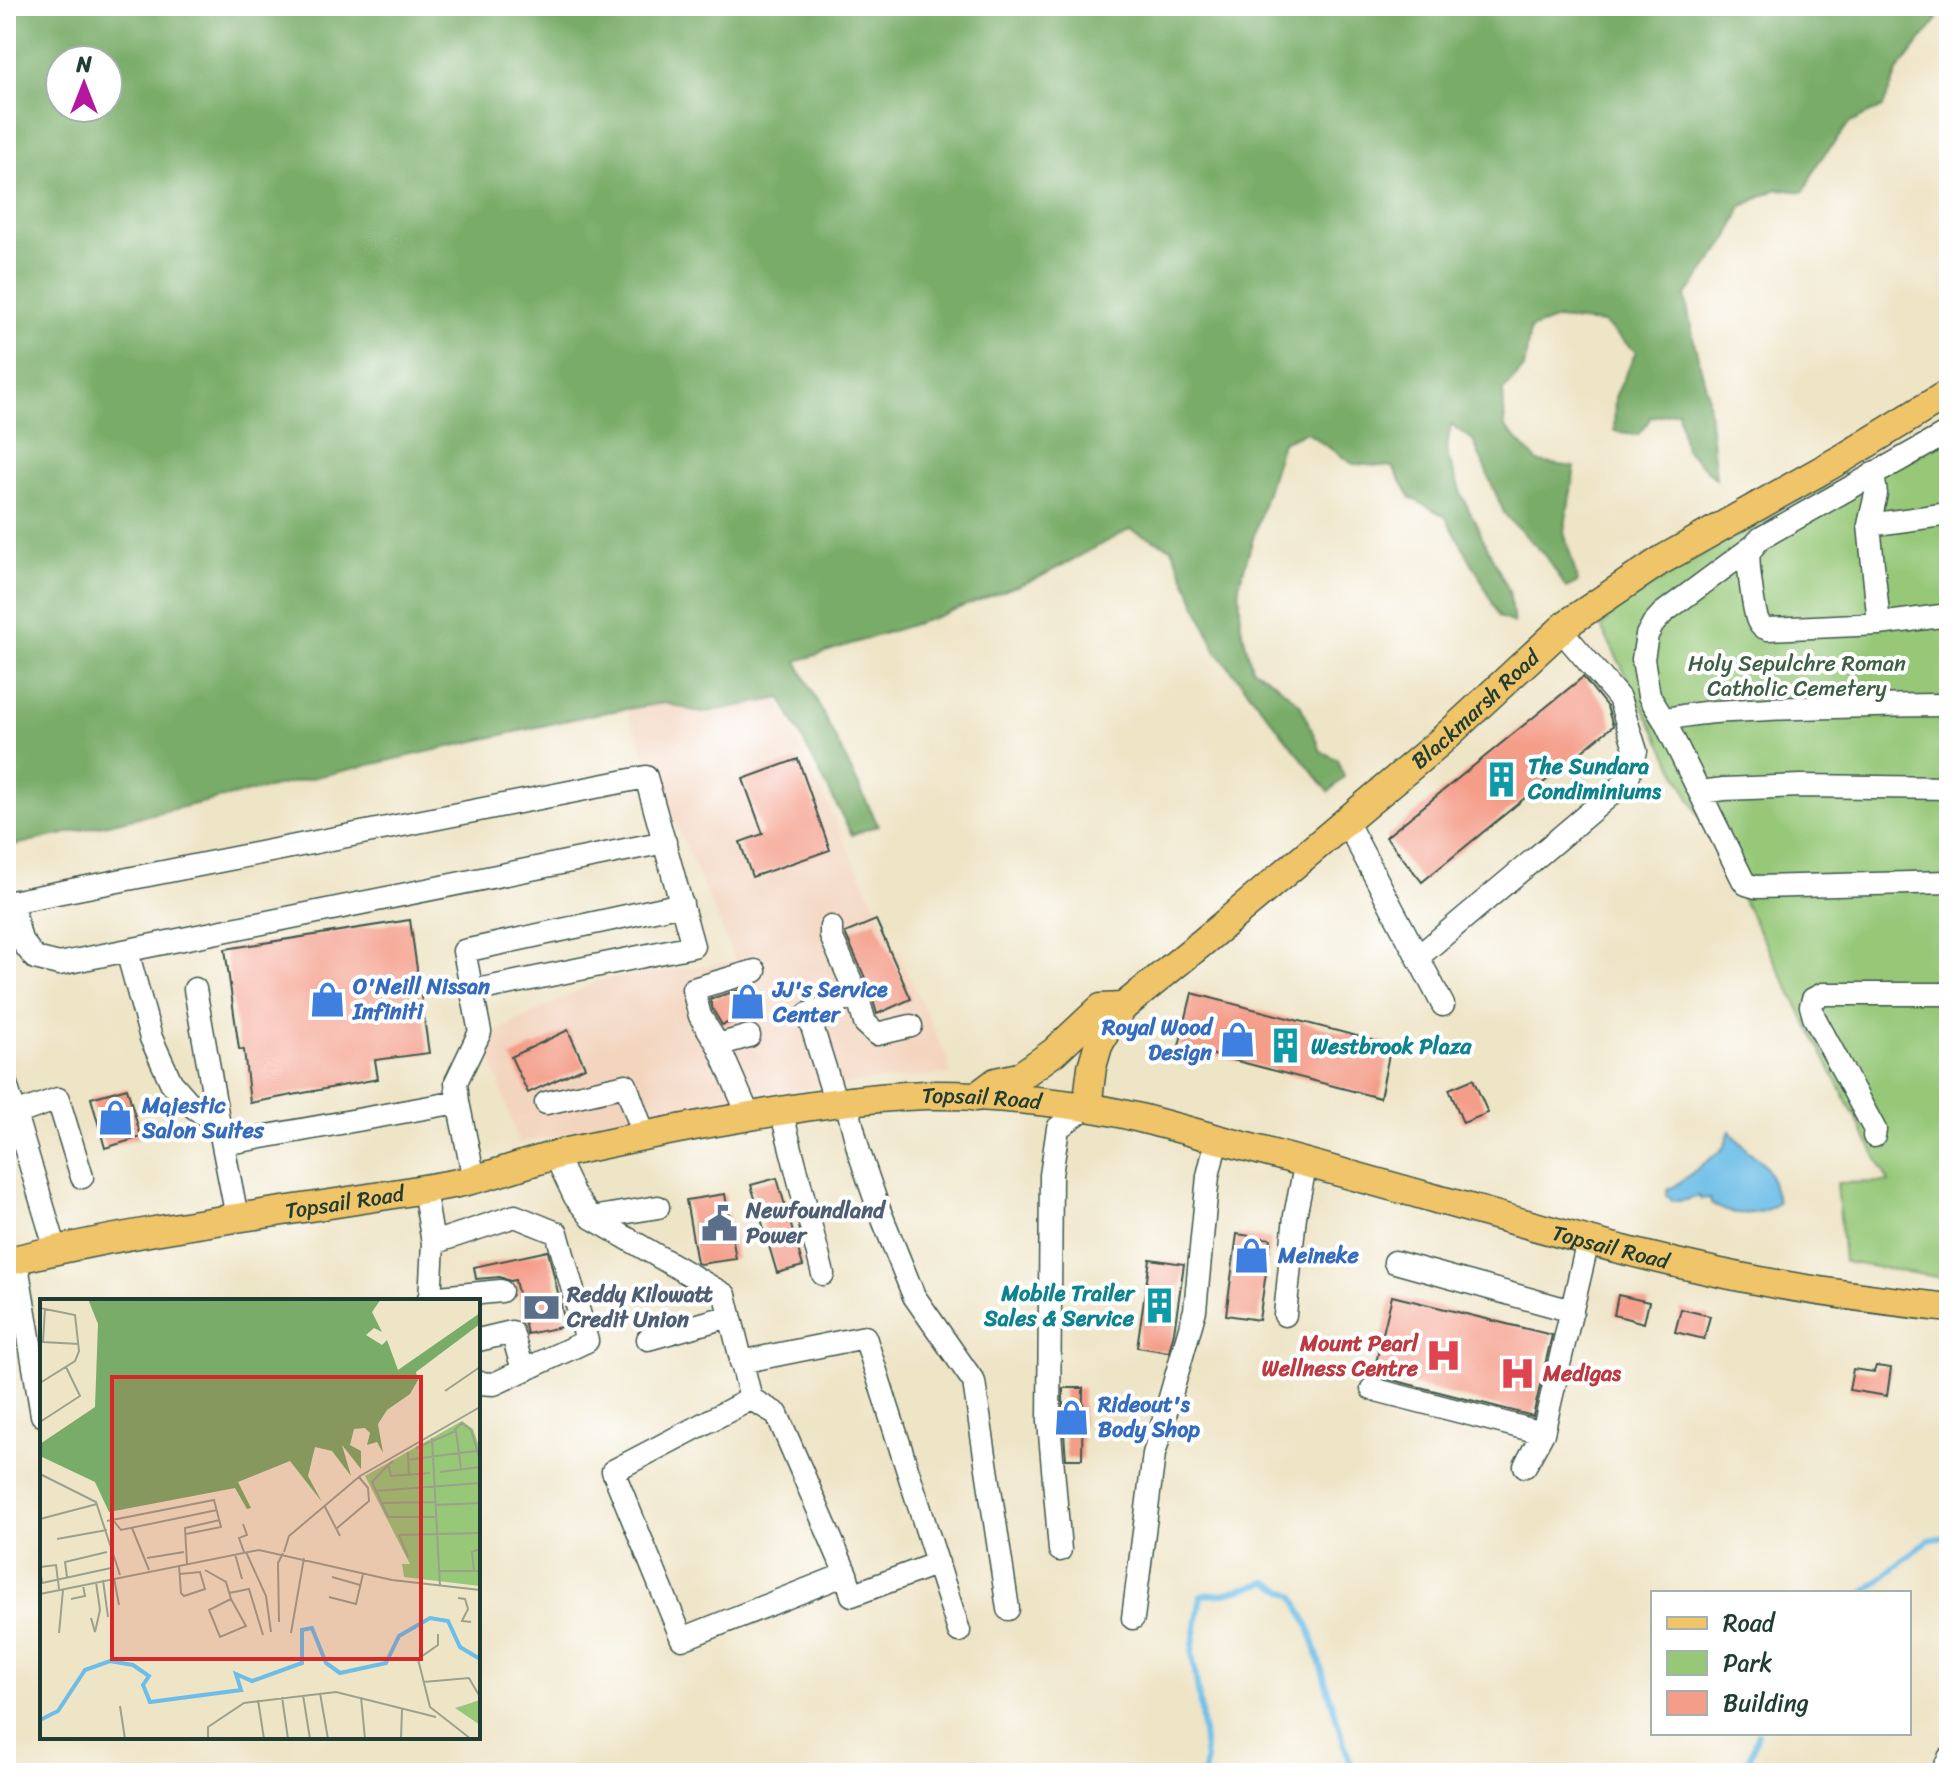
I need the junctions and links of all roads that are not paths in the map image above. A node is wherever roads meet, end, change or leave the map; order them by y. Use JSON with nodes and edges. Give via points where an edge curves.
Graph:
{"nodes":[{"id":1,"x":1949,"y":393,"type":"edge"},
{"id":2,"x":1949,"y":432,"type":"edge"},
{"id":3,"x":1873,"y":474,"type":"junction"},
{"id":4,"x":1949,"y":514,"type":"edge"},
{"id":5,"x":1869,"y":525,"type":"junction"},
{"id":6,"x":1752,"y":547,"type":"junction"},
{"id":7,"x":1949,"y":615,"type":"edge"},
{"id":8,"x":1879,"y":624,"type":"junction"},
{"id":9,"x":1561,"y":630,"type":"junction"},
{"id":10,"x":1949,"y":705,"type":"edge"},
{"id":11,"x":1664,"y":720,"type":"junction"},
{"id":12,"x":1949,"y":788,"type":"edge"},
{"id":13,"x":1700,"y":792,"type":"junction"},
{"id":14,"x":1346,"y":821,"type":"junction"},
{"id":15,"x":665,"y":842,"type":"junction"},
{"id":16,"x":1949,"y":882,"type":"edge"},
{"id":17,"x":8,"y":902,"type":"edge"},
{"id":18,"x":682,"y":904,"type":"junction"},
{"id":19,"x":831,"y":927,"type":"dead end"},
{"id":20,"x":127,"y":951,"type":"junction"},
{"id":21,"x":1418,"y":957,"type":"junction"},
{"id":22,"x":755,"y":971,"type":"dead end"},
{"id":23,"x":195,"y":989,"type":"dead end"},
{"id":24,"x":472,"y":991,"type":"junction"},
{"id":25,"x":1949,"y":994,"type":"edge"},
{"id":26,"x":857,"y":995,"type":"junction"},
{"id":27,"x":1443,"y":1005,"type":"dead end"},
{"id":28,"x":1123,"y":1007,"type":"junction"},
{"id":29,"x":911,"y":1026,"type":"dead end"},
{"id":30,"x":749,"y":1036,"type":"dead end"},
{"id":31,"x":718,"y":1045,"type":"junction"},
{"id":32,"x":6,"y":1084,"type":"edge"},
{"id":33,"x":976,"y":1097,"type":"junction"},
{"id":34,"x":458,"y":1102,"type":"junction"},
{"id":35,"x":841,"y":1102,"type":"junction"},
{"id":36,"x":546,"y":1103,"type":"dead end"},
{"id":37,"x":1087,"y":1107,"type":"junction"},
{"id":38,"x":781,"y":1110,"type":"junction"},
{"id":39,"x":15,"y":1114,"type":"junction"},
{"id":40,"x":749,"y":1116,"type":"junction"},
{"id":41,"x":221,"y":1134,"type":"junction"},
{"id":42,"x":644,"y":1135,"type":"junction"},
{"id":43,"x":1874,"y":1136,"type":"dead end"},
{"id":44,"x":1217,"y":1139,"type":"junction"},
{"id":45,"x":555,"y":1155,"type":"junction"},
{"id":46,"x":1306,"y":1162,"type":"junction"},
{"id":47,"x":82,"y":1177,"type":"dead end"},
{"id":48,"x":474,"y":1179,"type":"junction"},
{"id":49,"x":424,"y":1189,"type":"junction"},
{"id":50,"x":658,"y":1207,"type":"dead end"},
{"id":51,"x":237,"y":1217,"type":"junction"},
{"id":52,"x":592,"y":1218,"type":"junction"},
{"id":53,"x":1588,"y":1241,"type":"junction"},
{"id":54,"x":433,"y":1243,"type":"junction"},
{"id":55,"x":56,"y":1250,"type":"junction"},
{"id":56,"x":11,"y":1261,"type":"edge"},
{"id":57,"x":1395,"y":1262,"type":"dead end"},
{"id":58,"x":823,"y":1274,"type":"dead end"},
{"id":59,"x":501,"y":1291,"type":"dead end"},
{"id":60,"x":430,"y":1299,"type":"edge"},
{"id":61,"x":438,"y":1299,"type":"edge"},
{"id":62,"x":1949,"y":1308,"type":"edge"},
{"id":63,"x":1572,"y":1311,"type":"junction"},
{"id":64,"x":1285,"y":1315,"type":"dead end"},
{"id":65,"x":730,"y":1316,"type":"junction"},
{"id":66,"x":648,"y":1339,"type":"dead end"},
{"id":67,"x":480,"y":1340,"type":"edge"},
{"id":68,"x":741,"y":1362,"type":"junction"},
{"id":69,"x":523,"y":1370,"type":"junction"},
{"id":70,"x":480,"y":1383,"type":"edge"},
{"id":71,"x":1372,"y":1389,"type":"dead end"},
{"id":72,"x":751,"y":1399,"type":"junction"},
{"id":73,"x":40,"y":1405,"type":"edge"},
{"id":74,"x":1543,"y":1433,"type":"junction"},
{"id":75,"x":1525,"y":1466,"type":"dead end"},
{"id":76,"x":1060,"y":1550,"type":"dead end"},
{"id":77,"x":938,"y":1563,"type":"junction"},
{"id":78,"x":846,"y":1574,"type":"junction"},
{"id":79,"x":1008,"y":1609,"type":"dead end"},
{"id":80,"x":1133,"y":1618,"type":"dead end"},
{"id":81,"x":959,"y":1631,"type":"dead end"},
{"id":82,"x":1949,"y":1758,"type":"edge"},
{"id":83,"x":1942,"y":1773,"type":"edge"}],
"edges":[{"from":1,"to":9,"type":"main road","name":"Blackmarsh Road","via":[[1660,561]]},
{"from":2,"to":3,"type":"street"},
{"from":3,"to":5,"type":"street","via":[[1876,494]]},
{"from":3,"to":6,"type":"street"},
{"from":4,"to":5,"type":"street"},
{"from":5,"to":8,"type":"street"},
{"from":6,"to":8,"type":"street","via":[[1748,564],[1762,627]]},
{"from":6,"to":11,"type":"street","via":[[1663,613],[1647,635],[1646,684]]},
{"from":7,"to":8,"type":"street"},
{"from":9,"to":14,"type":"main road","name":"Blackmarsh Road"},
{"from":9,"to":21,"type":"street","via":[[1619,698],[1636,751],[1627,781]]},
{"from":10,"to":11,"type":"street","via":[[1729,711]]},
{"from":11,"to":13,"type":"street"},
{"from":12,"to":13,"type":"street","via":[[1801,786]]},
{"from":13,"to":16,"type":"street","via":[[1750,886]]},
{"from":14,"to":21,"type":"street"},
{"from":14,"to":28,"type":"main road","name":"Blackmarsh Road"},
{"from":15,"to":17,"type":"street","via":[[646,777]]},
{"from":15,"to":18,"type":"street"},
{"from":15,"to":20,"type":"street"},
{"from":17,"to":20,"type":"street","via":[[21,940],[35,958],[59,964]]},
{"from":18,"to":24,"type":"street","via":[[464,951]]},
{"from":18,"to":24,"type":"street","via":[[693,946]]},
{"from":19,"to":26,"type":"street"},
{"from":20,"to":41,"type":"street","via":[[151,1038],[171,1082]]},
{"from":21,"to":27,"type":"street"},
{"from":22,"to":31,"type":"street","via":[[693,989],[700,1016]]},
{"from":23,"to":41,"type":"street"},
{"from":24,"to":34,"type":"street","via":[[480,1032],[456,1082]]},
{"from":25,"to":43,"type":"street","via":[[1823,994],[1813,999],[1814,1017]]},
{"from":26,"to":29,"type":"street","via":[[865,1023],[877,1034]]},
{"from":26,"to":35,"type":"street","via":[[808,1014]]},
{"from":28,"to":33,"type":"main road","via":[[1101,1008],[1019,1077],[996,1082]]},
{"from":28,"to":37,"type":"main road","name":"Blackmarsh Road","via":[[1098,1046]]},
{"from":30,"to":31,"type":"street"},
{"from":31,"to":40,"type":"street"},
{"from":32,"to":39,"type":"street"},
{"from":33,"to":35,"type":"main road","name":"Topsail Road"},
{"from":33,"to":37,"type":"main road","name":"Topsail Road"},
{"from":34,"to":41,"type":"street"},
{"from":34,"to":48,"type":"street"},
{"from":35,"to":38,"type":"main road","name":"Topsail Road"},
{"from":35,"to":79,"type":"street","via":[[914,1296],[974,1382]]},
{"from":36,"to":42,"type":"street","via":[[626,1085]]},
{"from":37,"to":44,"type":"main road","name":"Topsail Road"},
{"from":37,"to":76,"type":"street","via":[[1058,1128],[1051,1175],[1049,1422]]},
{"from":38,"to":40,"type":"main road","name":"Topsail Road"},
{"from":38,"to":58,"type":"street"},
{"from":39,"to":47,"type":"street","via":[[58,1099]]},
{"from":39,"to":55,"type":"street"},
{"from":40,"to":42,"type":"main road","name":"Topsail Road"},
{"from":41,"to":51,"type":"street"},
{"from":42,"to":45,"type":"main road","name":"Topsail Road"},
{"from":44,"to":46,"type":"main road","name":"Topsail Road"},
{"from":44,"to":80,"type":"street","via":[[1208,1176],[1195,1310],[1154,1454]]},
{"from":45,"to":48,"type":"main road","name":"Topsail Road"},
{"from":45,"to":52,"type":"street","via":[[575,1197]]},
{"from":46,"to":53,"type":"main road","name":"Topsail Road"},
{"from":46,"to":64,"type":"street"},
{"from":48,"to":49,"type":"main road","name":"Topsail Road"},
{"from":49,"to":51,"type":"main road","name":"Topsail Road"},
{"from":49,"to":54,"type":"street"},
{"from":50,"to":52,"type":"street"},
{"from":51,"to":55,"type":"main road","name":"Topsail Road"},
{"from":52,"to":65,"type":"street","via":[[725,1295]]},
{"from":53,"to":62,"type":"main road","name":"Topsail Road","via":[[1771,1283]]},
{"from":53,"to":63,"type":"street"},
{"from":54,"to":60,"type":"street"},
{"from":54,"to":69,"type":"street","via":[[515,1216],[557,1233],[587,1341]]},
{"from":55,"to":56,"type":"main road","name":"Topsail Road"},
{"from":56,"to":73,"type":"street"},
{"from":57,"to":63,"type":"street"},
{"from":59,"to":61,"type":"street"},
{"from":63,"to":74,"type":"street"},
{"from":65,"to":66,"type":"street"},
{"from":65,"to":68,"type":"street"},
{"from":67,"to":69,"type":"street","via":[[512,1332]]},
{"from":68,"to":72,"type":"street"},
{"from":68,"to":77,"type":"street","via":[[865,1337]]},
{"from":69,"to":70,"type":"street","via":[[494,1384]]},
{"from":71,"to":74,"type":"street"},
{"from":72,"to":78,"type":"street","via":[[777,1414]]},
{"from":72,"to":78,"type":"street","via":[[613,1471],[682,1639]]},
{"from":74,"to":75,"type":"street"},
{"from":77,"to":78,"type":"street","via":[[852,1595]]},
{"from":77,"to":81,"type":"street"},
{"from":82,"to":83,"type":"street"}]}
